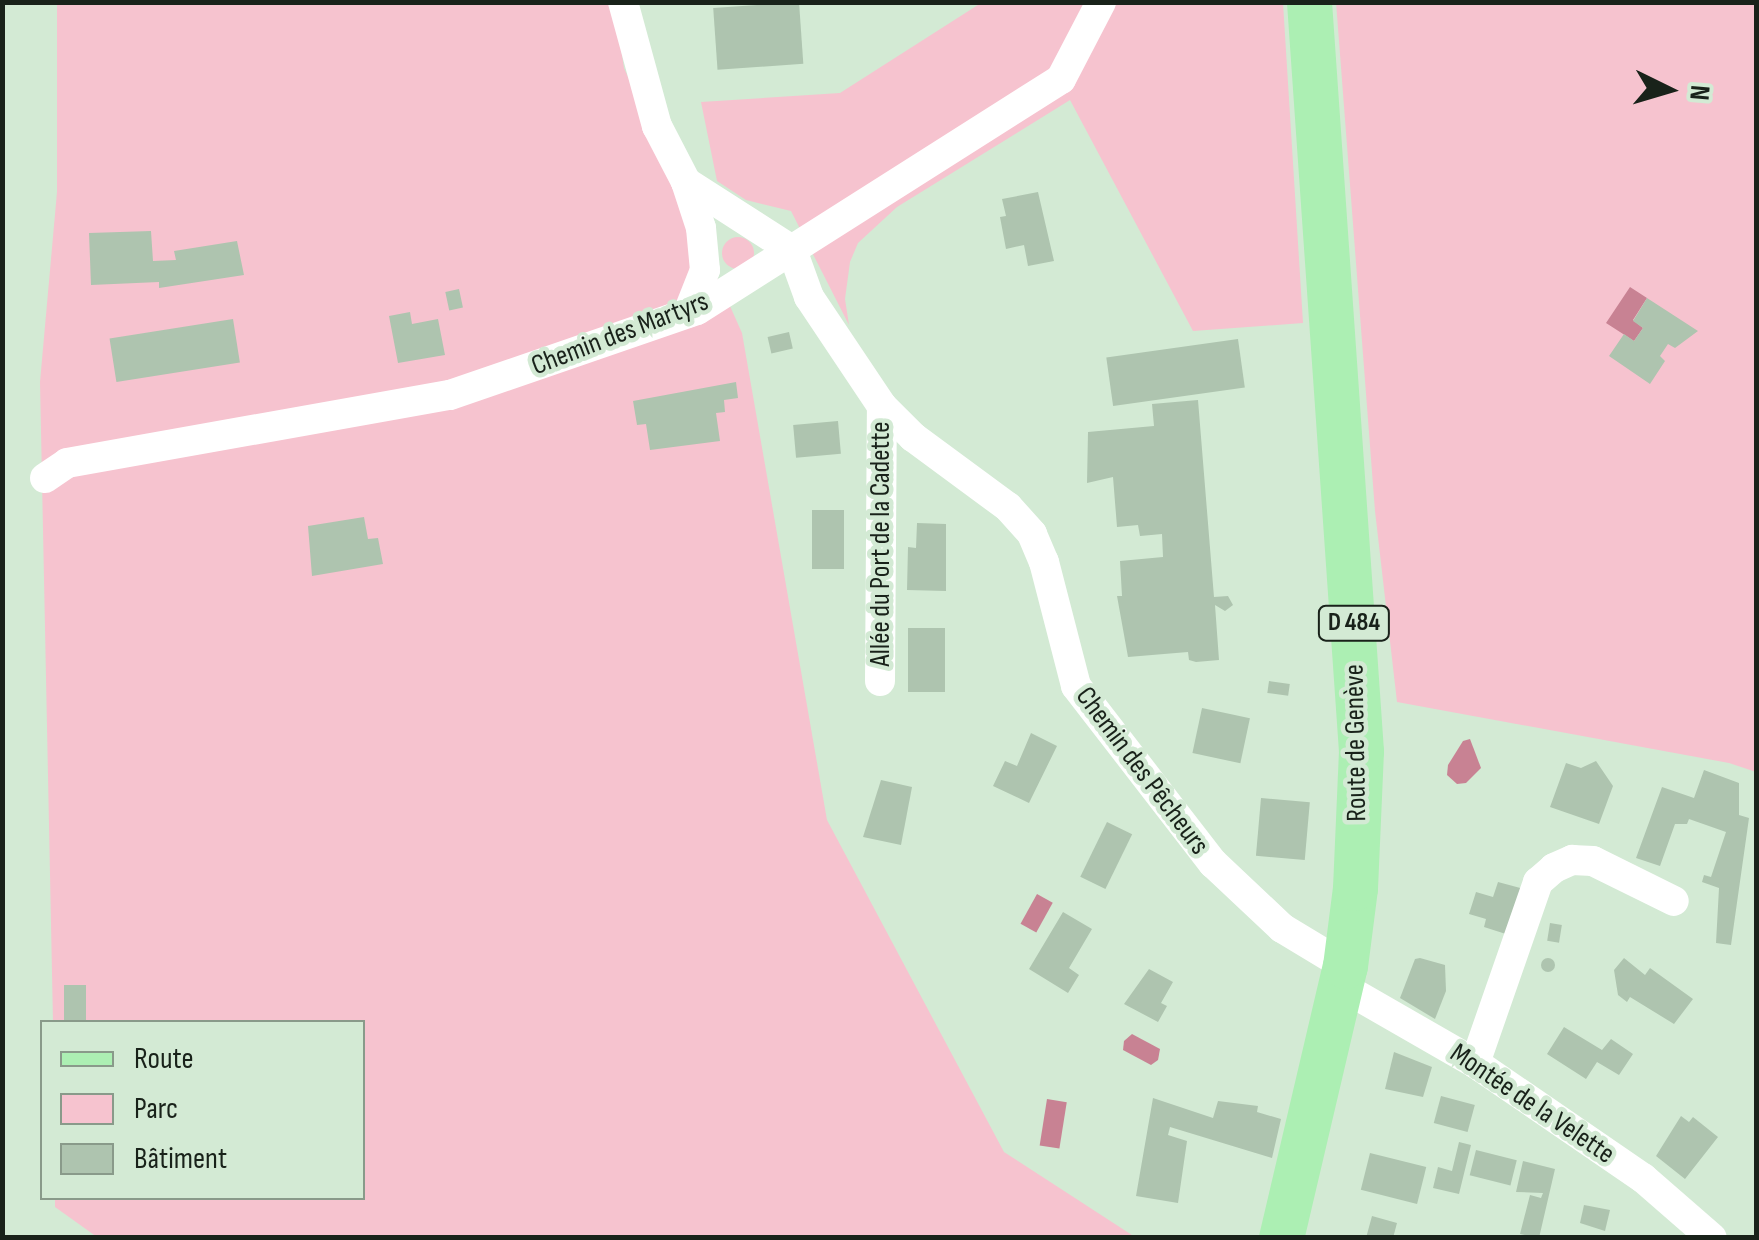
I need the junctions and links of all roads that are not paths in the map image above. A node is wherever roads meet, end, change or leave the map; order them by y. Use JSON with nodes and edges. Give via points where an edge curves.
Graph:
{"nodes":[{"id":1,"x":623,"y":2,"type":"edge"},
{"id":2,"x":1100,"y":2,"type":"edge"},
{"id":3,"x":1309,"y":2,"type":"edge"},
{"id":4,"x":686,"y":182,"type":"junction"},
{"id":5,"x":792,"y":250,"type":"junction"},
{"id":6,"x":688,"y":313,"type":"junction"},
{"id":7,"x":882,"y":406,"type":"junction"},
{"id":8,"x":44,"y":478,"type":"dead end"},
{"id":9,"x":880,"y":681,"type":"dead end"},
{"id":10,"x":1674,"y":901,"type":"dead end"},
{"id":11,"x":1344,"y":976,"type":"junction"},
{"id":12,"x":1475,"y":1064,"type":"junction"},
{"id":13,"x":1281,"y":1238,"type":"edge"},
{"id":14,"x":1712,"y":1238,"type":"edge"}],
"edges":[{"from":1,"to":4,"type":"street","via":[[658,126]]},
{"from":2,"to":5,"type":"street","name":"Chemin des Martyrs","via":[[1061,79]]},
{"from":3,"to":11,"type":"main road","name":"Route de Genève","number":"D 484","via":[[1361,751]]},
{"from":4,"to":5,"type":"street"},
{"from":4,"to":6,"type":"street","via":[[705,270]]},
{"from":5,"to":6,"type":"street","name":"Chemin des Martyrs"},
{"from":5,"to":7,"type":"street","name":"Chemin des Pêcheurs","via":[[809,297]]},
{"from":6,"to":8,"type":"street","name":"Chemin des Martyrs","via":[[450,396],[67,463]]},
{"from":7,"to":9,"type":"street","name":"Allée du Port de la Cadette"},
{"from":7,"to":11,"type":"street","name":"Chemin des Pêcheurs","via":[[1032,534],[1076,686],[1212,863]]},
{"from":10,"to":12,"type":"street","via":[[1593,861],[1554,868],[1538,882]]},
{"from":11,"to":12,"type":"street","name":"Montée de la Velette"},
{"from":11,"to":13,"type":"main road","name":"Route de Genève","number":"D 484"},
{"from":12,"to":14,"type":"street","name":"Montée de la Velette","via":[[1643,1178]]}]}
